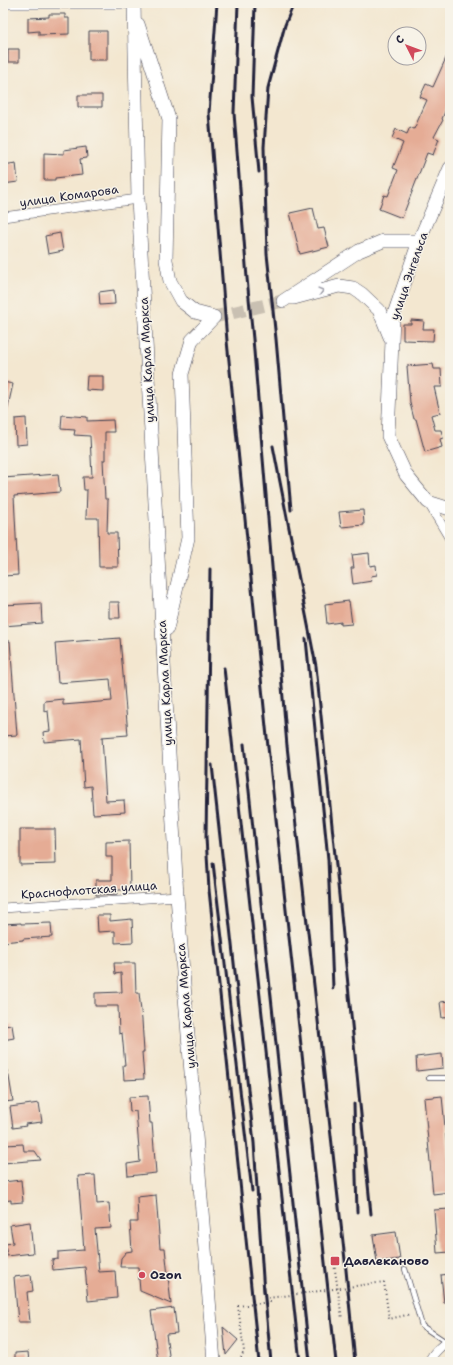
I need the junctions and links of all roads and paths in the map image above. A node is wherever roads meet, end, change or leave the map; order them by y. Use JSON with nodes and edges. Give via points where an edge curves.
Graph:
{"nodes":[{"id":1,"x":3,"y":4,"type":"edge"},
{"id":2,"x":134,"y":6,"type":"edge"},
{"id":3,"x":450,"y":168,"type":"edge"},
{"id":4,"x":138,"y":199,"type":"junction"},
{"id":5,"x":3,"y":217,"type":"edge"},
{"id":6,"x":420,"y":241,"type":"junction"},
{"id":7,"x":392,"y":343,"type":"junction"},
{"id":8,"x":428,"y":502,"type":"junction"},
{"id":9,"x":450,"y":509,"type":"edge"},
{"id":10,"x":450,"y":539,"type":"edge"},
{"id":11,"x":163,"y":643,"type":"junction"},
{"id":12,"x":177,"y":896,"type":"junction"},
{"id":13,"x":3,"y":908,"type":"edge"},
{"id":14,"x":429,"y":1078,"type":"dead end"},
{"id":15,"x":450,"y":1078,"type":"edge"},
{"id":16,"x":333,"y":1256,"type":"dead end"},
{"id":17,"x":405,"y":1269,"type":"dead end"},
{"id":18,"x":338,"y":1288,"type":"junction"},
{"id":19,"x":418,"y":1313,"type":"junction"},
{"id":20,"x":342,"y":1319,"type":"dead end"},
{"id":21,"x":448,"y":1341,"type":"edge"},
{"id":22,"x":214,"y":1362,"type":"edge"},
{"id":23,"x":239,"y":1362,"type":"edge"},
{"id":24,"x":429,"y":1362,"type":"edge"}],
"edges":[{"from":1,"to":2,"type":"street"},
{"from":2,"to":4,"type":"street","name":"улица Карла Маркса"},
{"from":2,"to":11,"type":"street","via":[[169,119],[166,260],[170,281],[181,301],[195,312],[214,317],[192,340],[182,374],[188,538]]},
{"from":3,"to":6,"type":"street","name":"улица Энгельса"},
{"from":4,"to":5,"type":"street","name":"улица Комарова"},
{"from":4,"to":11,"type":"street","name":"улица Карла Маркса"},
{"from":6,"to":7,"type":"street","name":"улица Энгельса","via":[[393,318]]},
{"from":6,"to":7,"type":"street","one_way":true,"via":[[383,241],[359,251],[283,301],[340,286],[353,288],[378,310]]},
{"from":7,"to":8,"type":"street","name":"улица Энгельса","via":[[388,436],[406,475]]},
{"from":8,"to":9,"type":"street"},
{"from":8,"to":10,"type":"street"},
{"from":11,"to":12,"type":"street","name":"улица Карла Маркса"},
{"from":12,"to":13,"type":"street","name":"Краснофлотская улица"},
{"from":12,"to":22,"type":"street","name":"улица Карла Маркса"},
{"from":14,"to":15,"type":"lane"},
{"from":16,"to":18,"type":"path"},
{"from":17,"to":19,"type":"lane"},
{"from":18,"to":19,"type":"path","bridge":true,"via":[[384,1282],[389,1319]]},
{"from":18,"to":20,"type":"path"},
{"from":18,"to":23,"type":"path","bridge":true,"via":[[269,1298],[270,1302],[238,1306],[244,1351]]},
{"from":19,"to":21,"type":"lane","via":[[422,1326]]},
{"from":21,"to":24,"type":"street"}]}
